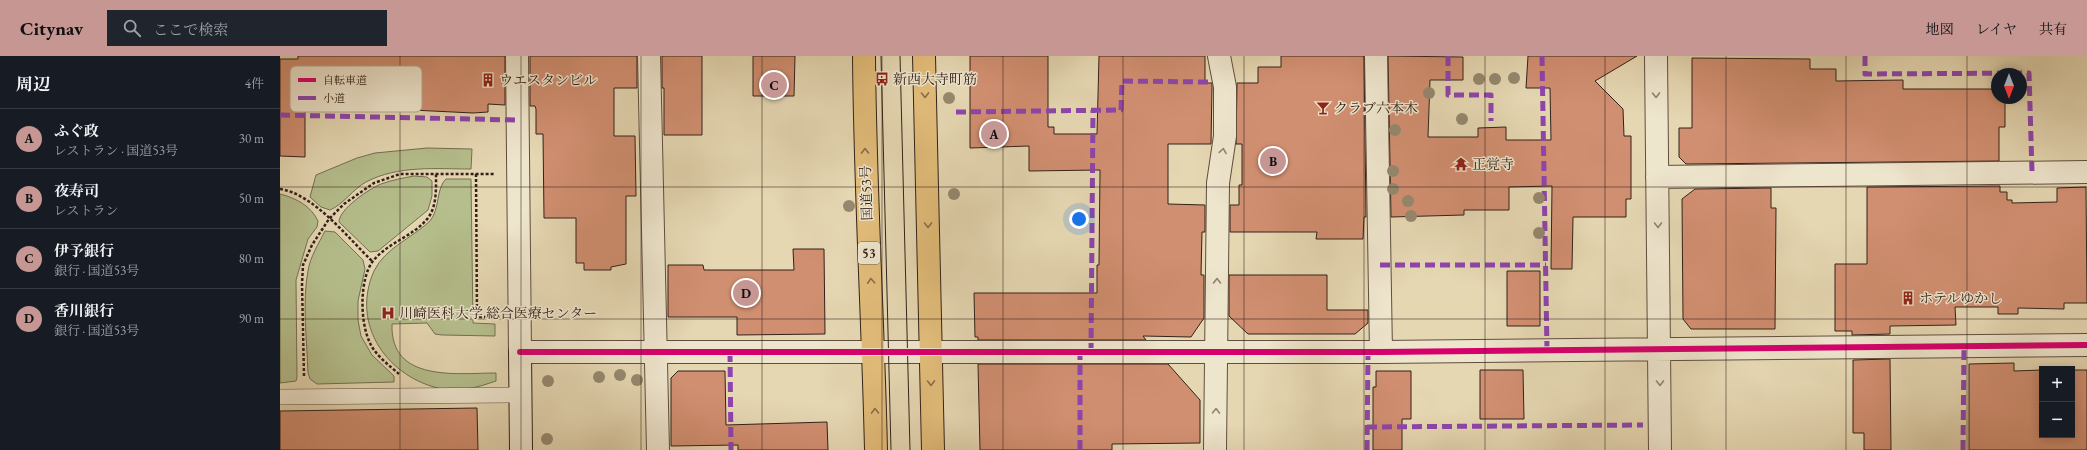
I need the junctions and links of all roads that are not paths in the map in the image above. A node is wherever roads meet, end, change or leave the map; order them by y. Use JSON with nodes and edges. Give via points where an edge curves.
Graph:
{"nodes":[{"id":1,"x":517,"y":56,"type":"edge"},
{"id":2,"x":648,"y":56,"type":"edge"},
{"id":3,"x":864,"y":56,"type":"edge"},
{"id":4,"x":924,"y":56,"type":"edge"},
{"id":5,"x":1219,"y":56,"type":"edge"},
{"id":6,"x":1376,"y":56,"type":"edge"},
{"id":7,"x":1656,"y":56,"type":"edge"},
{"id":8,"x":2087,"y":172,"type":"edge"},
{"id":9,"x":1657,"y":177,"type":"junction"},
{"id":10,"x":2087,"y":345,"type":"edge"},
{"id":11,"x":1659,"y":351,"type":"junction"},
{"id":12,"x":520,"y":352,"type":"junction"},
{"id":13,"x":655,"y":352,"type":"junction"},
{"id":14,"x":1381,"y":352,"type":"junction"},
{"id":15,"x":874,"y":353,"type":"junction"},
{"id":16,"x":930,"y":353,"type":"junction"},
{"id":17,"x":1217,"y":353,"type":"junction"},
{"id":18,"x":520,"y":395,"type":"junction"},
{"id":19,"x":280,"y":396,"type":"edge"},
{"id":20,"x":521,"y":450,"type":"edge"},
{"id":21,"x":658,"y":450,"type":"edge"},
{"id":22,"x":876,"y":450,"type":"edge"},
{"id":23,"x":933,"y":450,"type":"edge"},
{"id":24,"x":1215,"y":450,"type":"edge"},
{"id":25,"x":1660,"y":450,"type":"edge"}],
"edges":[{"from":1,"to":12,"type":"street"},
{"from":2,"to":13,"type":"street"},
{"from":15,"to":3,"type":"highway","name":"国道53号","number":"53","one_way":true,"via":[[865,164]]},
{"from":4,"to":16,"type":"highway","one_way":true},
{"from":17,"to":5,"type":"street","one_way":true,"via":[[1218,183],[1225,136],[1225,87]]},
{"from":6,"to":14,"type":"street"},
{"from":7,"to":9,"type":"street","one_way":true},
{"from":8,"to":9,"type":"street"},
{"from":9,"to":11,"type":"street","one_way":true},
{"from":10,"to":11,"type":"street"},
{"from":11,"to":14,"type":"street"},
{"from":11,"to":25,"type":"street","one_way":true},
{"from":12,"to":13,"type":"street"},
{"from":12,"to":18,"type":"street"},
{"from":13,"to":15,"type":"street"},
{"from":13,"to":21,"type":"street"},
{"from":14,"to":17,"type":"street"},
{"from":15,"to":16,"type":"street"},
{"from":22,"to":15,"type":"highway","name":"国道53号","number":"53","one_way":true},
{"from":16,"to":17,"type":"street"},
{"from":16,"to":23,"type":"highway","one_way":true},
{"from":24,"to":17,"type":"street","one_way":true},
{"from":18,"to":19,"type":"lane"},
{"from":18,"to":20,"type":"street"}]}
